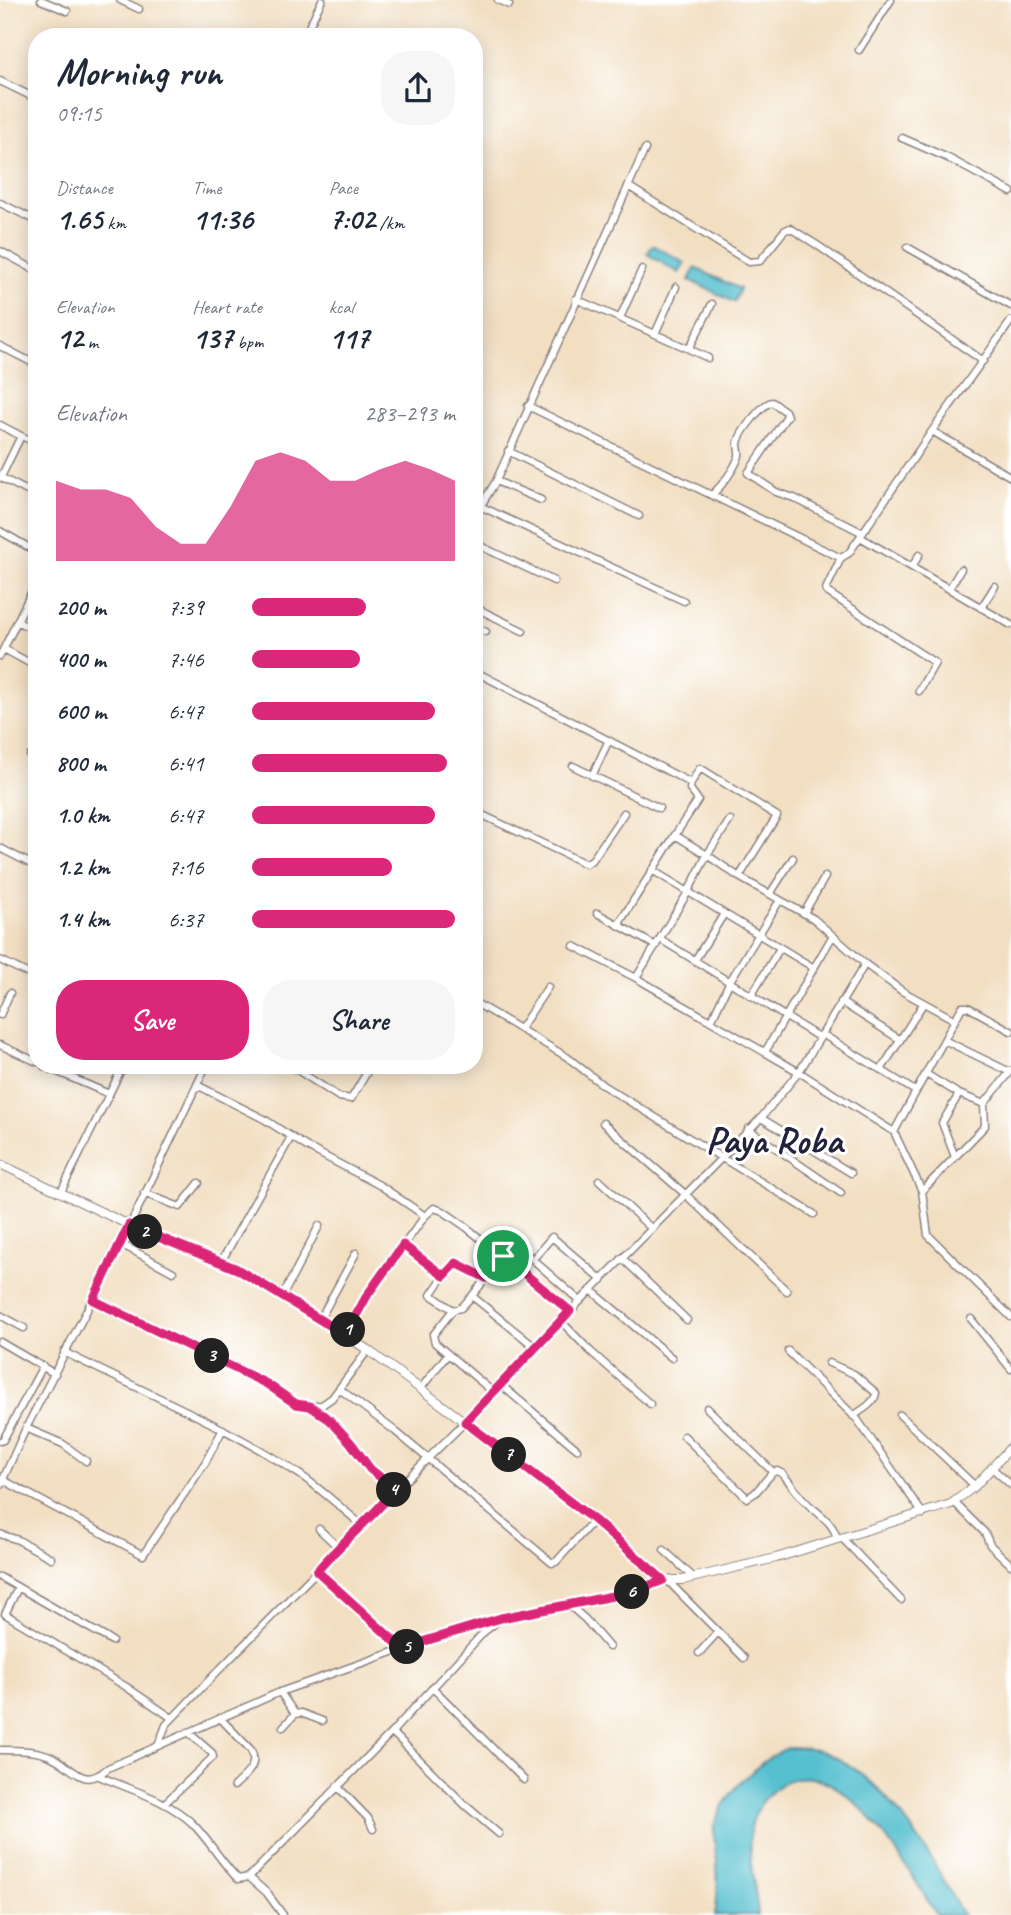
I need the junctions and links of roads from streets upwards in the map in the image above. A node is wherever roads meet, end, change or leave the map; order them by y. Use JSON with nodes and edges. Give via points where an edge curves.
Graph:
{"nodes":[{"id":1,"x":41,"y":0,"type":"edge"},
{"id":2,"x":120,"y":0,"type":"edge"},
{"id":3,"x":322,"y":0,"type":"edge"},
{"id":4,"x":498,"y":0,"type":"edge"},
{"id":5,"x":891,"y":0,"type":"edge"},
{"id":6,"x":509,"y":5,"type":"dead end"},
{"id":7,"x":139,"y":9,"type":"dead end"},
{"id":8,"x":67,"y":11,"type":"dead end"},
{"id":9,"x":308,"y":28,"type":"edge"},
{"id":10,"x":859,"y":50,"type":"dead end"},
{"id":11,"x":0,"y":81,"type":"edge"},
{"id":12,"x":28,"y":95,"type":"edge"},
{"id":13,"x":902,"y":138,"type":"dead end"},
{"id":14,"x":645,"y":149,"type":"dead end"},
{"id":15,"x":628,"y":187,"type":"junction"},
{"id":16,"x":1011,"y":192,"type":"edge"},
{"id":17,"x":0,"y":203,"type":"edge"},
{"id":18,"x":28,"y":217,"type":"edge"},
{"id":19,"x":907,"y":247,"type":"dead end"},
{"id":20,"x":0,"y":251,"type":"edge"},
{"id":21,"x":28,"y":266,"type":"edge"},
{"id":22,"x":642,"y":269,"type":"dead end"},
{"id":23,"x":676,"y":288,"type":"dead end"},
{"id":24,"x":576,"y":299,"type":"junction"},
{"id":25,"x":712,"y":304,"type":"dead end"},
{"id":26,"x":1011,"y":306,"type":"edge"},
{"id":27,"x":620,"y":318,"type":"junction"},
{"id":28,"x":1011,"y":321,"type":"edge"},
{"id":29,"x":1008,"y":331,"type":"edge"},
{"id":30,"x":655,"y":334,"type":"junction"},
{"id":31,"x":0,"y":346,"type":"edge"},
{"id":32,"x":689,"y":349,"type":"junction"},
{"id":33,"x":708,"y":358,"type":"dead end"},
{"id":34,"x":28,"y":360,"type":"edge"},
{"id":35,"x":983,"y":360,"type":"junction"},
{"id":36,"x":527,"y":406,"type":"junction"},
{"id":37,"x":0,"y":425,"type":"edge"},
{"id":38,"x":932,"y":431,"type":"junction"},
{"id":39,"x":21,"y":436,"type":"junction"},
{"id":40,"x":28,"y":439,"type":"edge"},
{"id":41,"x":508,"y":451,"type":"junction"},
{"id":42,"x":1,"y":477,"type":"edge"},
{"id":43,"x":1011,"y":477,"type":"edge"},
{"id":44,"x":496,"y":481,"type":"junction"},
{"id":45,"x":28,"y":489,"type":"edge"},
{"id":46,"x":712,"y":495,"type":"junction"},
{"id":47,"x":541,"y":500,"type":"dead end"},
{"id":48,"x":483,"y":501,"type":"edge"},
{"id":49,"x":483,"y":507,"type":"edge"},
{"id":50,"x":639,"y":516,"type":"dead end"},
{"id":51,"x":0,"y":531,"type":"edge"},
{"id":52,"x":861,"y":535,"type":"junction"},
{"id":53,"x":28,"y":547,"type":"edge"},
{"id":54,"x":483,"y":547,"type":"edge"},
{"id":55,"x":919,"y":555,"type":"dead end"},
{"id":56,"x":841,"y":558,"type":"junction"},
{"id":57,"x":912,"y":567,"type":"junction"},
{"id":58,"x":961,"y":569,"type":"dead end"},
{"id":59,"x":554,"y":580,"type":"dead end"},
{"id":60,"x":995,"y":586,"type":"dead end"},
{"id":61,"x":949,"y":589,"type":"junction"},
{"id":62,"x":28,"y":600,"type":"edge"},
{"id":63,"x":684,"y":601,"type":"dead end"},
{"id":64,"x":981,"y":608,"type":"junction"},
{"id":65,"x":483,"y":611,"type":"edge"},
{"id":66,"x":18,"y":622,"type":"junction"},
{"id":67,"x":1011,"y":625,"type":"edge"},
{"id":68,"x":28,"y":627,"type":"edge"},
{"id":69,"x":483,"y":630,"type":"edge"},
{"id":70,"x":523,"y":631,"type":"dead end"},
{"id":71,"x":486,"y":632,"type":"dead end"},
{"id":72,"x":2,"y":653,"type":"edge"},
{"id":73,"x":28,"y":663,"type":"edge"},
{"id":74,"x":483,"y":676,"type":"edge"},
{"id":75,"x":919,"y":691,"type":"dead end"},
{"id":76,"x":609,"y":740,"type":"junction"},
{"id":77,"x":573,"y":766,"type":"dead end"},
{"id":78,"x":592,"y":776,"type":"junction"},
{"id":79,"x":691,"y":783,"type":"junction"},
{"id":80,"x":659,"y":808,"type":"dead end"},
{"id":81,"x":624,"y":813,"type":"dead end"},
{"id":82,"x":483,"y":815,"type":"edge"},
{"id":83,"x":730,"y":820,"type":"dead end"},
{"id":84,"x":675,"y":835,"type":"junction"},
{"id":85,"x":0,"y":848,"type":"edge"},
{"id":86,"x":706,"y":856,"type":"junction"},
{"id":87,"x":793,"y":858,"type":"dead end"},
{"id":88,"x":28,"y":862,"type":"edge"},
{"id":89,"x":652,"y":870,"type":"junction"},
{"id":90,"x":739,"y":877,"type":"junction"},
{"id":91,"x":825,"y":877,"type":"dead end"},
{"id":92,"x":688,"y":892,"type":"junction"},
{"id":93,"x":770,"y":894,"type":"junction"},
{"id":94,"x":780,"y":900,"type":"junction"},
{"id":95,"x":597,"y":913,"type":"dead end"},
{"id":96,"x":804,"y":913,"type":"junction"},
{"id":97,"x":724,"y":914,"type":"junction"},
{"id":98,"x":618,"y":925,"type":"junction"},
{"id":99,"x":758,"y":935,"type":"junction"},
{"id":100,"x":832,"y":937,"type":"junction"},
{"id":101,"x":658,"y":942,"type":"junction"},
{"id":102,"x":574,"y":946,"type":"dead end"},
{"id":103,"x":780,"y":948,"type":"junction"},
{"id":104,"x":0,"y":960,"type":"edge"},
{"id":105,"x":695,"y":960,"type":"junction"},
{"id":106,"x":864,"y":964,"type":"junction"},
{"id":107,"x":814,"y":968,"type":"junction"},
{"id":108,"x":28,"y":974,"type":"edge"},
{"id":109,"x":636,"y":978,"type":"junction"},
{"id":110,"x":730,"y":981,"type":"junction"},
{"id":111,"x":548,"y":987,"type":"dead end"},
{"id":112,"x":10,"y":993,"type":"dead end"},
{"id":113,"x":751,"y":996,"type":"junction"},
{"id":114,"x":841,"y":1002,"type":"junction"},
{"id":115,"x":923,"y":1004,"type":"junction"},
{"id":116,"x":483,"y":1007,"type":"edge"},
{"id":117,"x":0,"y":1015,"type":"edge"},
{"id":118,"x":785,"y":1017,"type":"junction"},
{"id":119,"x":955,"y":1020,"type":"junction"},
{"id":120,"x":711,"y":1021,"type":"junction"},
{"id":121,"x":520,"y":1029,"type":"junction"},
{"id":122,"x":1011,"y":1031,"type":"edge"},
{"id":123,"x":821,"y":1036,"type":"junction"},
{"id":124,"x":899,"y":1039,"type":"junction"},
{"id":125,"x":944,"y":1040,"type":"junction"},
{"id":126,"x":0,"y":1045,"type":"edge"},
{"id":127,"x":765,"y":1052,"type":"junction"},
{"id":128,"x":28,"y":1058,"type":"edge"},
{"id":129,"x":881,"y":1070,"type":"junction"},
{"id":130,"x":799,"y":1072,"type":"junction"},
{"id":131,"x":1011,"y":1072,"type":"edge"},
{"id":132,"x":63,"y":1074,"type":"edge"},
{"id":133,"x":119,"y":1074,"type":"edge"},
{"id":134,"x":202,"y":1074,"type":"edge"},
{"id":135,"x":303,"y":1074,"type":"edge"},
{"id":136,"x":366,"y":1074,"type":"dead end"},
{"id":137,"x":926,"y":1074,"type":"junction"},
{"id":138,"x":197,"y":1085,"type":"junction"},
{"id":139,"x":915,"y":1091,"type":"junction"},
{"id":140,"x":109,"y":1094,"type":"junction"},
{"id":141,"x":959,"y":1094,"type":"junction"},
{"id":142,"x":984,"y":1104,"type":"junction"},
{"id":143,"x":761,"y":1118,"type":"junction"},
{"id":144,"x":603,"y":1123,"type":"dead end"},
{"id":145,"x":748,"y":1129,"type":"junction"},
{"id":146,"x":894,"y":1132,"type":"junction"},
{"id":147,"x":291,"y":1137,"type":"junction"},
{"id":148,"x":955,"y":1157,"type":"junction"},
{"id":149,"x":723,"y":1158,"type":"junction"},
{"id":150,"x":0,"y":1164,"type":"edge"},
{"id":151,"x":851,"y":1173,"type":"dead end"},
{"id":152,"x":599,"y":1180,"type":"dead end"},
{"id":153,"x":199,"y":1183,"type":"dead end"},
{"id":154,"x":922,"y":1191,"type":"junction"},
{"id":155,"x":61,"y":1192,"type":"junction"},
{"id":156,"x":144,"y":1193,"type":"junction"},
{"id":157,"x":685,"y":1194,"type":"junction"},
{"id":158,"x":841,"y":1194,"type":"dead end"},
{"id":159,"x":814,"y":1214,"type":"dead end"},
{"id":160,"x":425,"y":1216,"type":"junction"},
{"id":161,"x":129,"y":1225,"type":"junction"},
{"id":162,"x":319,"y":1226,"type":"dead end"},
{"id":163,"x":652,"y":1229,"type":"junction"},
{"id":164,"x":506,"y":1236,"type":"dead end"},
{"id":165,"x":121,"y":1244,"type":"junction"},
{"id":166,"x":403,"y":1245,"type":"junction"},
{"id":167,"x":356,"y":1253,"type":"dead end"},
{"id":168,"x":503,"y":1256,"type":"junction"},
{"id":169,"x":622,"y":1258,"type":"junction"},
{"id":170,"x":533,"y":1259,"type":"junction"},
{"id":171,"x":221,"y":1262,"type":"junction"},
{"id":172,"x":173,"y":1272,"type":"dead end"},
{"id":173,"x":444,"y":1276,"type":"junction"},
{"id":174,"x":486,"y":1278,"type":"junction"},
{"id":175,"x":602,"y":1280,"type":"junction"},
{"id":176,"x":591,"y":1290,"type":"junction"},
{"id":177,"x":787,"y":1291,"type":"dead end"},
{"id":178,"x":472,"y":1296,"type":"junction"},
{"id":179,"x":282,"y":1297,"type":"junction"},
{"id":180,"x":93,"y":1300,"type":"junction"},
{"id":181,"x":580,"y":1301,"type":"junction"},
{"id":182,"x":1008,"y":1308,"type":"edge"},
{"id":183,"x":453,"y":1310,"type":"junction"},
{"id":184,"x":570,"y":1311,"type":"junction"},
{"id":185,"x":0,"y":1315,"type":"edge"},
{"id":186,"x":1011,"y":1317,"type":"edge"},
{"id":187,"x":971,"y":1319,"type":"dead end"},
{"id":188,"x":320,"y":1320,"type":"junction"},
{"id":189,"x":560,"y":1320,"type":"junction"},
{"id":190,"x":687,"y":1320,"type":"dead end"},
{"id":191,"x":24,"y":1328,"type":"dead end"},
{"id":192,"x":345,"y":1335,"type":"junction"},
{"id":193,"x":0,"y":1342,"type":"edge"},
{"id":194,"x":535,"y":1347,"type":"junction"},
{"id":195,"x":368,"y":1350,"type":"junction"},
{"id":196,"x":788,"y":1351,"type":"dead end"},
{"id":197,"x":65,"y":1352,"type":"junction"},
{"id":198,"x":448,"y":1354,"type":"junction"},
{"id":199,"x":672,"y":1358,"type":"dead end"},
{"id":200,"x":830,"y":1363,"type":"dead end"},
{"id":201,"x":43,"y":1366,"type":"junction"},
{"id":202,"x":1011,"y":1369,"type":"edge"},
{"id":203,"x":55,"y":1374,"type":"junction"},
{"id":204,"x":500,"y":1384,"type":"junction"},
{"id":205,"x":421,"y":1388,"type":"junction"},
{"id":206,"x":341,"y":1390,"type":"junction"},
{"id":207,"x":493,"y":1392,"type":"junction"},
{"id":208,"x":650,"y":1404,"type":"dead end"},
{"id":209,"x":310,"y":1406,"type":"junction"},
{"id":210,"x":707,"y":1408,"type":"dead end"},
{"id":211,"x":900,"y":1415,"type":"dead end"},
{"id":212,"x":853,"y":1416,"type":"junction"},
{"id":213,"x":465,"y":1422,"type":"junction"},
{"id":214,"x":26,"y":1427,"type":"junction"},
{"id":215,"x":223,"y":1429,"type":"junction"},
{"id":216,"x":684,"y":1436,"type":"dead end"},
{"id":217,"x":0,"y":1441,"type":"edge"},
{"id":218,"x":1011,"y":1447,"type":"edge"},
{"id":219,"x":577,"y":1449,"type":"dead end"},
{"id":220,"x":86,"y":1461,"type":"dead end"},
{"id":221,"x":427,"y":1461,"type":"junction"},
{"id":222,"x":992,"y":1468,"type":"junction"},
{"id":223,"x":772,"y":1472,"type":"junction"},
{"id":224,"x":2,"y":1483,"type":"edge"},
{"id":225,"x":1011,"y":1485,"type":"edge"},
{"id":226,"x":975,"y":1486,"type":"junction"},
{"id":227,"x":395,"y":1489,"type":"junction"},
{"id":228,"x":954,"y":1502,"type":"junction"},
{"id":229,"x":923,"y":1514,"type":"junction"},
{"id":230,"x":594,"y":1520,"type":"junction"},
{"id":231,"x":362,"y":1525,"type":"junction"},
{"id":232,"x":319,"y":1529,"type":"dead end"},
{"id":233,"x":0,"y":1534,"type":"edge"},
{"id":234,"x":839,"y":1539,"type":"junction"},
{"id":235,"x":338,"y":1547,"type":"junction"},
{"id":236,"x":664,"y":1550,"type":"dead end"},
{"id":237,"x":51,"y":1558,"type":"dead end"},
{"id":238,"x":1011,"y":1565,"type":"edge"},
{"id":239,"x":317,"y":1571,"type":"junction"},
{"id":240,"x":0,"y":1577,"type":"edge"},
{"id":241,"x":693,"y":1577,"type":"junction"},
{"id":242,"x":665,"y":1581,"type":"junction"},
{"id":243,"x":18,"y":1588,"type":"junction"},
{"id":244,"x":901,"y":1600,"type":"dead end"},
{"id":245,"x":569,"y":1605,"type":"junction"},
{"id":246,"x":501,"y":1618,"type":"junction"},
{"id":247,"x":717,"y":1633,"type":"junction"},
{"id":248,"x":112,"y":1642,"type":"dead end"},
{"id":249,"x":609,"y":1647,"type":"dead end"},
{"id":250,"x":402,"y":1648,"type":"junction"},
{"id":251,"x":698,"y":1653,"type":"dead end"},
{"id":252,"x":744,"y":1658,"type":"dead end"},
{"id":253,"x":433,"y":1688,"type":"junction"},
{"id":254,"x":281,"y":1692,"type":"junction"},
{"id":255,"x":295,"y":1714,"type":"junction"},
{"id":256,"x":172,"y":1718,"type":"junction"},
{"id":257,"x":220,"y":1718,"type":"junction"},
{"id":258,"x":322,"y":1721,"type":"dead end"},
{"id":259,"x":283,"y":1727,"type":"dead end"},
{"id":260,"x":188,"y":1732,"type":"junction"},
{"id":261,"x":393,"y":1732,"type":"junction"},
{"id":262,"x":158,"y":1746,"type":"junction"},
{"id":263,"x":0,"y":1750,"type":"edge"},
{"id":264,"x":99,"y":1776,"type":"junction"},
{"id":265,"x":524,"y":1780,"type":"dead end"},
{"id":266,"x":234,"y":1786,"type":"dead end"},
{"id":267,"x":337,"y":1786,"type":"junction"},
{"id":268,"x":165,"y":1803,"type":"junction"},
{"id":269,"x":373,"y":1829,"type":"dead end"},
{"id":270,"x":499,"y":1833,"type":"dead end"},
{"id":271,"x":249,"y":1877,"type":"junction"},
{"id":272,"x":283,"y":1915,"type":"edge"}],
"edges":[{"from":1,"to":8,"type":"street"},
{"from":2,"to":7,"type":"street"},
{"from":3,"to":9,"type":"street"},
{"from":4,"to":6,"type":"street"},
{"from":5,"to":10,"type":"street"},
{"from":11,"to":12,"type":"street"},
{"from":13,"to":16,"type":"street"},
{"from":14,"to":15,"type":"street"},
{"from":15,"to":24,"type":"street"},
{"from":15,"to":35,"type":"street","via":[[749,262],[760,261],[790,228]]},
{"from":17,"to":18,"type":"street"},
{"from":19,"to":26,"type":"street"},
{"from":20,"to":21,"type":"street"},
{"from":22,"to":27,"type":"street"},
{"from":23,"to":30,"type":"street"},
{"from":24,"to":27,"type":"street"},
{"from":24,"to":36,"type":"street"},
{"from":25,"to":32,"type":"street"},
{"from":27,"to":30,"type":"street"},
{"from":28,"to":29,"type":"street"},
{"from":29,"to":35,"type":"street"},
{"from":30,"to":32,"type":"street"},
{"from":31,"to":34,"type":"street"},
{"from":32,"to":33,"type":"street"},
{"from":35,"to":38,"type":"street"},
{"from":36,"to":41,"type":"street"},
{"from":36,"to":46,"type":"street"},
{"from":37,"to":39,"type":"street"},
{"from":38,"to":43,"type":"street"},
{"from":38,"to":52,"type":"street"},
{"from":39,"to":40,"type":"street"},
{"from":39,"to":42,"type":"street"},
{"from":41,"to":44,"type":"street"},
{"from":41,"to":50,"type":"street"},
{"from":42,"to":45,"type":"street"},
{"from":44,"to":47,"type":"street"},
{"from":44,"to":48,"type":"street"},
{"from":46,"to":52,"type":"street","via":[[739,458],[742,436],[762,406],[772,402],[787,416],[748,473]]},
{"from":46,"to":56,"type":"street"},
{"from":49,"to":63,"type":"street"},
{"from":51,"to":53,"type":"street"},
{"from":52,"to":56,"type":"street"},
{"from":52,"to":57,"type":"street"},
{"from":54,"to":59,"type":"street"},
{"from":55,"to":57,"type":"street"},
{"from":56,"to":75,"type":"street","via":[[827,592],[935,663]]},
{"from":57,"to":61,"type":"street"},
{"from":58,"to":61,"type":"street"},
{"from":60,"to":64,"type":"street"},
{"from":61,"to":64,"type":"street"},
{"from":62,"to":66,"type":"street"},
{"from":64,"to":67,"type":"street"},
{"from":65,"to":70,"type":"street"},
{"from":66,"to":68,"type":"street"},
{"from":66,"to":72,"type":"street"},
{"from":69,"to":71,"type":"street"},
{"from":72,"to":73,"type":"street"},
{"from":74,"to":76,"type":"street"},
{"from":76,"to":78,"type":"street"},
{"from":76,"to":79,"type":"street"},
{"from":77,"to":78,"type":"street"},
{"from":78,"to":80,"type":"street"},
{"from":79,"to":84,"type":"street","via":[[690,792],[698,800]]},
{"from":79,"to":90,"type":"street","via":[[700,768],[776,816]]},
{"from":81,"to":82,"type":"street","via":[[586,864]]},
{"from":83,"to":86,"type":"street"},
{"from":84,"to":86,"type":"street"},
{"from":84,"to":89,"type":"street"},
{"from":85,"to":88,"type":"street"},
{"from":86,"to":90,"type":"street"},
{"from":86,"to":92,"type":"street"},
{"from":87,"to":93,"type":"street"},
{"from":89,"to":92,"type":"street"},
{"from":89,"to":98,"type":"street"},
{"from":90,"to":93,"type":"street"},
{"from":91,"to":96,"type":"street"},
{"from":92,"to":97,"type":"street"},
{"from":92,"to":101,"type":"street"},
{"from":93,"to":94,"type":"street"},
{"from":94,"to":96,"type":"street"},
{"from":94,"to":99,"type":"street"},
{"from":95,"to":98,"type":"street"},
{"from":96,"to":100,"type":"street"},
{"from":97,"to":99,"type":"street"},
{"from":97,"to":105,"type":"street"},
{"from":98,"to":101,"type":"street"},
{"from":99,"to":103,"type":"street"},
{"from":99,"to":110,"type":"street"},
{"from":100,"to":106,"type":"street"},
{"from":100,"to":107,"type":"street"},
{"from":101,"to":105,"type":"street"},
{"from":101,"to":109,"type":"street"},
{"from":102,"to":109,"type":"street"},
{"from":103,"to":107,"type":"street"},
{"from":103,"to":113,"type":"street"},
{"from":104,"to":108,"type":"street"},
{"from":105,"to":110,"type":"street"},
{"from":106,"to":114,"type":"street"},
{"from":106,"to":115,"type":"street"},
{"from":107,"to":118,"type":"street"},
{"from":109,"to":120,"type":"street"},
{"from":110,"to":113,"type":"street"},
{"from":110,"to":120,"type":"street"},
{"from":111,"to":121,"type":"street"},
{"from":112,"to":117,"type":"street"},
{"from":113,"to":118,"type":"street"},
{"from":114,"to":123,"type":"street"},
{"from":114,"to":124,"type":"street"},
{"from":115,"to":119,"type":"street"},
{"from":115,"to":124,"type":"street"},
{"from":116,"to":121,"type":"street"},
{"from":118,"to":123,"type":"street"},
{"from":118,"to":127,"type":"street"},
{"from":119,"to":122,"type":"street","via":[[965,1006]]},
{"from":119,"to":125,"type":"street"},
{"from":120,"to":127,"type":"street"},
{"from":121,"to":149,"type":"street"},
{"from":123,"to":129,"type":"street"},
{"from":123,"to":130,"type":"street"},
{"from":124,"to":129,"type":"street"},
{"from":125,"to":131,"type":"street"},
{"from":125,"to":137,"type":"street"},
{"from":126,"to":128,"type":"street"},
{"from":127,"to":130,"type":"street"},
{"from":129,"to":139,"type":"street"},
{"from":130,"to":143,"type":"street"},
{"from":130,"to":146,"type":"street"},
{"from":131,"to":142,"type":"street"},
{"from":132,"to":140,"type":"street"},
{"from":133,"to":140,"type":"street"},
{"from":134,"to":138,"type":"street"},
{"from":135,"to":136,"type":"street","via":[[339,1097],[351,1099]]},
{"from":137,"to":139,"type":"street"},
{"from":137,"to":141,"type":"street"},
{"from":138,"to":147,"type":"street"},
{"from":138,"to":156,"type":"street"},
{"from":139,"to":146,"type":"street"},
{"from":140,"to":155,"type":"street"},
{"from":141,"to":142,"type":"street"},
{"from":141,"to":148,"type":"street","via":[[942,1124]]},
{"from":142,"to":148,"type":"street","via":[[985,1126]]},
{"from":143,"to":145,"type":"street"},
{"from":143,"to":151,"type":"street"},
{"from":144,"to":157,"type":"street"},
{"from":145,"to":149,"type":"street"},
{"from":145,"to":158,"type":"street"},
{"from":146,"to":154,"type":"street"},
{"from":147,"to":160,"type":"street"},
{"from":147,"to":171,"type":"street"},
{"from":148,"to":154,"type":"street"},
{"from":149,"to":157,"type":"street"},
{"from":149,"to":159,"type":"street"},
{"from":150,"to":155,"type":"street"},
{"from":152,"to":163,"type":"street"},
{"from":153,"to":156,"type":"street","via":[[180,1207]]},
{"from":154,"to":182,"type":"street","via":[[928,1235]]},
{"from":155,"to":161,"type":"street"},
{"from":156,"to":161,"type":"street"},
{"from":157,"to":163,"type":"street"},
{"from":157,"to":177,"type":"street"},
{"from":160,"to":166,"type":"street"},
{"from":160,"to":168,"type":"street","via":[[434,1208],[443,1211]]},
{"from":161,"to":165,"type":"street"},
{"from":161,"to":171,"type":"street"},
{"from":162,"to":179,"type":"street"},
{"from":163,"to":169,"type":"street"},
{"from":164,"to":170,"type":"street"},
{"from":165,"to":172,"type":"street"},
{"from":165,"to":180,"type":"street"},
{"from":166,"to":173,"type":"street"},
{"from":166,"to":192,"type":"street"},
{"from":167,"to":188,"type":"street"},
{"from":168,"to":174,"type":"street"},
{"from":168,"to":184,"type":"street"},
{"from":169,"to":175,"type":"street"},
{"from":169,"to":190,"type":"street"},
{"from":170,"to":175,"type":"street","via":[[552,1237]]},
{"from":170,"to":181,"type":"street"},
{"from":171,"to":179,"type":"street"},
{"from":173,"to":174,"type":"street","via":[[456,1263]]},
{"from":173,"to":183,"type":"street","via":[[431,1295]]},
{"from":174,"to":178,"type":"street"},
{"from":175,"to":176,"type":"street"},
{"from":176,"to":181,"type":"street"},
{"from":176,"to":199,"type":"street"},
{"from":178,"to":183,"type":"street"},
{"from":178,"to":194,"type":"street"},
{"from":179,"to":188,"type":"street"},
{"from":180,"to":197,"type":"street"},
{"from":180,"to":209,"type":"street","via":[[267,1384],[296,1404]]},
{"from":181,"to":184,"type":"street"},
{"from":182,"to":186,"type":"street"},
{"from":183,"to":198,"type":"street","via":[[433,1335]]},
{"from":184,"to":189,"type":"street"},
{"from":185,"to":191,"type":"street"},
{"from":187,"to":202,"type":"street"},
{"from":188,"to":192,"type":"street"},
{"from":189,"to":194,"type":"street"},
{"from":189,"to":208,"type":"street"},
{"from":192,"to":195,"type":"street"},
{"from":193,"to":201,"type":"street"},
{"from":194,"to":204,"type":"street"},
{"from":195,"to":205,"type":"street"},
{"from":195,"to":206,"type":"street"},
{"from":196,"to":212,"type":"street"},
{"from":197,"to":203,"type":"street"},
{"from":197,"to":215,"type":"street"},
{"from":198,"to":205,"type":"street"},
{"from":198,"to":207,"type":"street"},
{"from":200,"to":212,"type":"street","via":[[854,1374],[876,1393]]},
{"from":201,"to":203,"type":"street"},
{"from":201,"to":217,"type":"street"},
{"from":203,"to":214,"type":"street"},
{"from":204,"to":207,"type":"street"},
{"from":204,"to":219,"type":"street"},
{"from":205,"to":213,"type":"street"},
{"from":206,"to":209,"type":"street","via":[[322,1405]]},
{"from":206,"to":221,"type":"street"},
{"from":207,"to":213,"type":"street"},
{"from":209,"to":227,"type":"street","via":[[330,1420],[370,1469]]},
{"from":210,"to":223,"type":"street"},
{"from":211,"to":226,"type":"street"},
{"from":212,"to":229,"type":"street"},
{"from":213,"to":221,"type":"street"},
{"from":213,"to":230,"type":"street"},
{"from":214,"to":220,"type":"street"},
{"from":214,"to":224,"type":"street"},
{"from":215,"to":224,"type":"street","via":[[143,1556]]},
{"from":215,"to":231,"type":"street","via":[[300,1474]]},
{"from":216,"to":223,"type":"street","via":[[747,1498]]},
{"from":218,"to":222,"type":"street"},
{"from":221,"to":227,"type":"street"},
{"from":221,"to":230,"type":"street","via":[[552,1563]]},
{"from":222,"to":225,"type":"street"},
{"from":222,"to":226,"type":"street"},
{"from":223,"to":234,"type":"street","via":[[783,1474]]},
{"from":226,"to":228,"type":"street"},
{"from":227,"to":231,"type":"street"},
{"from":228,"to":229,"type":"street"},
{"from":228,"to":238,"type":"street"},
{"from":229,"to":234,"type":"street"},
{"from":230,"to":242,"type":"street"},
{"from":231,"to":235,"type":"street"},
{"from":232,"to":235,"type":"street"},
{"from":233,"to":237,"type":"street"},
{"from":234,"to":241,"type":"street"},
{"from":234,"to":244,"type":"street"},
{"from":235,"to":239,"type":"street"},
{"from":236,"to":241,"type":"street"},
{"from":239,"to":250,"type":"street"},
{"from":239,"to":256,"type":"street"},
{"from":240,"to":243,"type":"street"},
{"from":241,"to":242,"type":"street"},
{"from":242,"to":245,"type":"street"},
{"from":242,"to":247,"type":"street"},
{"from":243,"to":248,"type":"street"},
{"from":243,"to":256,"type":"street","via":[[5,1614]]},
{"from":245,"to":246,"type":"street"},
{"from":245,"to":249,"type":"street"},
{"from":246,"to":250,"type":"street"},
{"from":246,"to":253,"type":"street"},
{"from":247,"to":251,"type":"street"},
{"from":247,"to":252,"type":"street"},
{"from":250,"to":254,"type":"street"},
{"from":253,"to":261,"type":"street"},
{"from":253,"to":265,"type":"street"},
{"from":254,"to":255,"type":"street"},
{"from":254,"to":257,"type":"street"},
{"from":255,"to":258,"type":"street"},
{"from":255,"to":259,"type":"street"},
{"from":256,"to":262,"type":"street"},
{"from":257,"to":260,"type":"street"},
{"from":257,"to":266,"type":"street","via":[[254,1757],[252,1768]]},
{"from":260,"to":262,"type":"street"},
{"from":260,"to":268,"type":"street","via":[[213,1757]]},
{"from":261,"to":267,"type":"street"},
{"from":261,"to":270,"type":"street"},
{"from":262,"to":264,"type":"street"},
{"from":263,"to":264,"type":"street","via":[[39,1752],[61,1761],[74,1773]]},
{"from":264,"to":268,"type":"street"},
{"from":267,"to":269,"type":"street"},
{"from":267,"to":271,"type":"street"},
{"from":268,"to":271,"type":"street","via":[[193,1824],[238,1879]]},
{"from":271,"to":272,"type":"street"}]}
